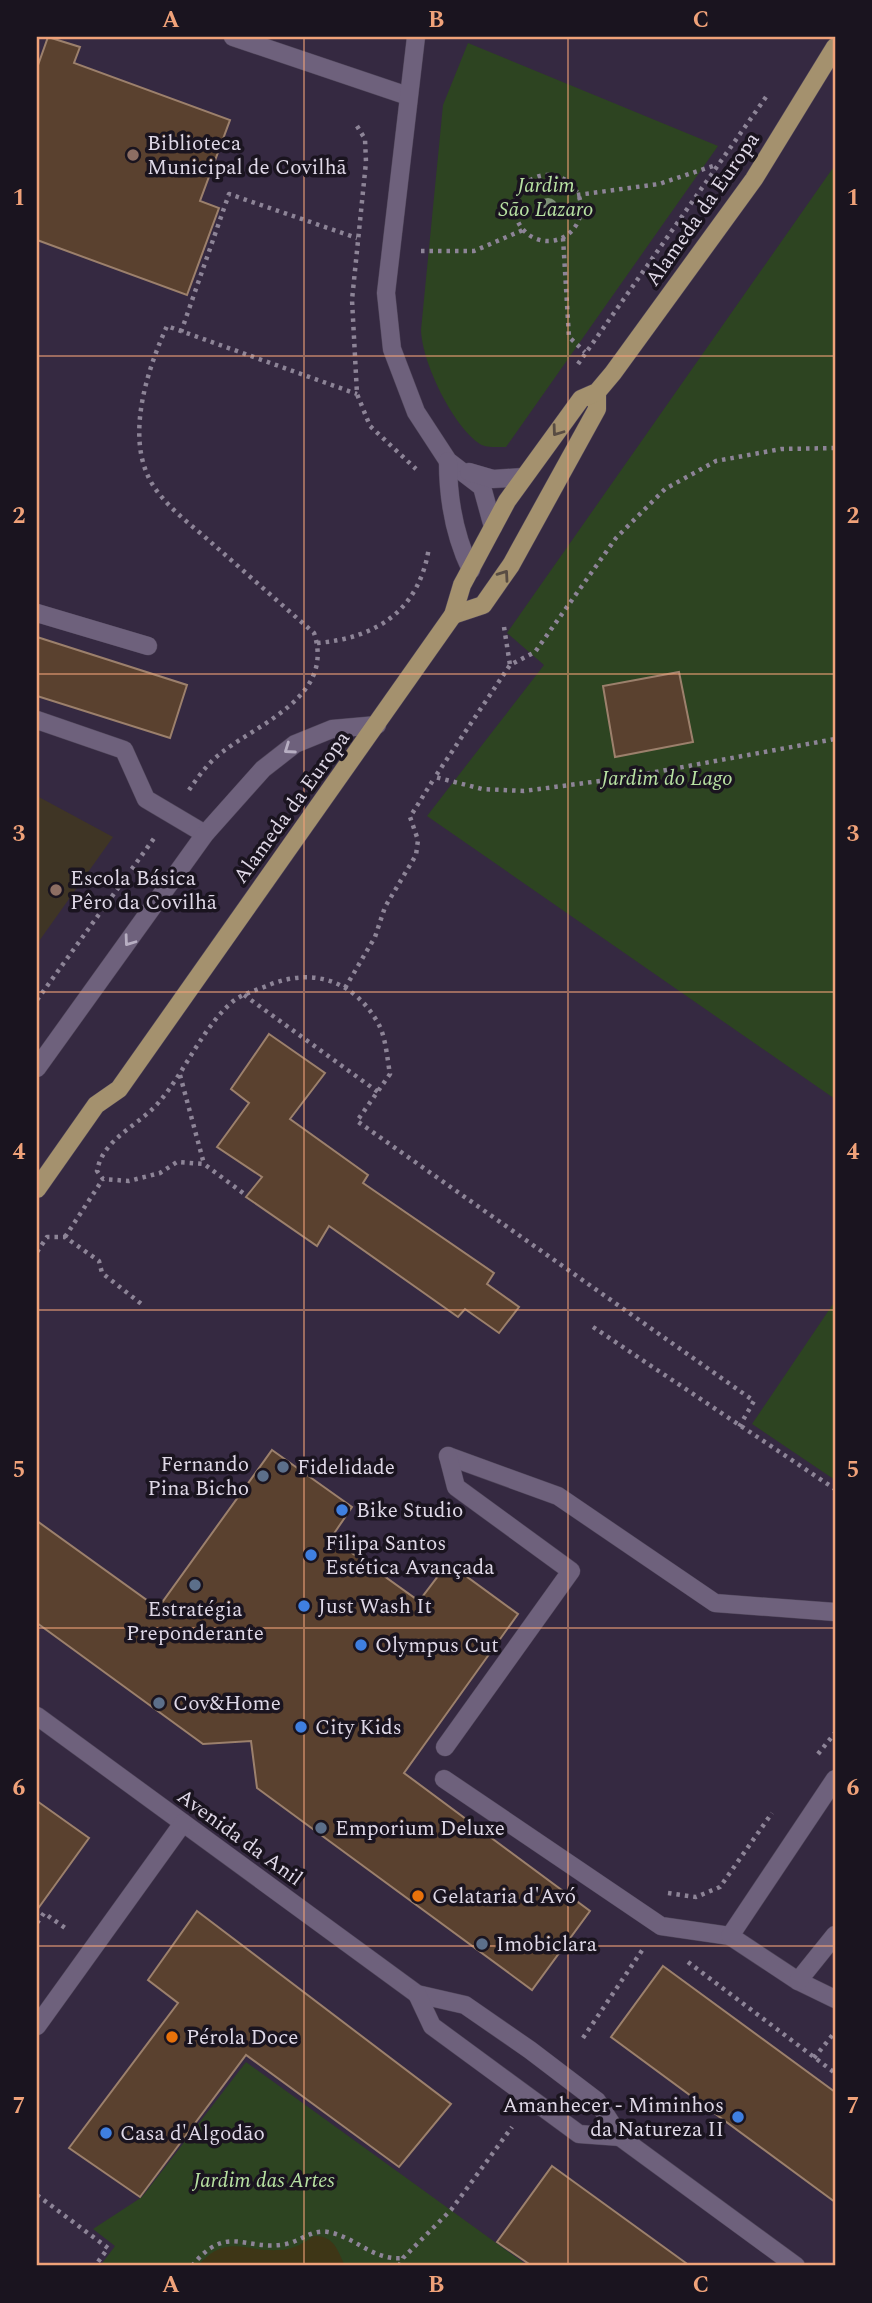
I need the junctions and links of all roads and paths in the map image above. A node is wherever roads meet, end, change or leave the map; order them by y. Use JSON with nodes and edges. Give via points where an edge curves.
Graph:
{"nodes":[{"id":1,"x":233,"y":37,"type":"edge"},
{"id":2,"x":416,"y":37,"type":"edge"},
{"id":3,"x":835,"y":47,"type":"edge"},
{"id":4,"x":771,"y":89,"type":"dead end"},
{"id":5,"x":408,"y":96,"type":"junction"},
{"id":6,"x":718,"y":164,"type":"junction"},
{"id":7,"x":577,"y":195,"type":"junction"},
{"id":8,"x":523,"y":230,"type":"junction"},
{"id":9,"x":357,"y":238,"type":"dead end"},
{"id":10,"x":563,"y":238,"type":"junction"},
{"id":11,"x":416,"y":251,"type":"dead end"},
{"id":12,"x":181,"y":332,"type":"junction"},
{"id":13,"x":585,"y":352,"type":"junction"},
{"id":14,"x":571,"y":374,"type":"dead end"},
{"id":15,"x":597,"y":392,"type":"junction"},
{"id":16,"x":835,"y":449,"type":"edge"},
{"id":17,"x":448,"y":461,"type":"junction"},
{"id":18,"x":418,"y":463,"type":"dead end"},
{"id":19,"x":409,"y":465,"type":"dead end"},
{"id":20,"x":414,"y":474,"type":"dead end"},
{"id":21,"x":523,"y":477,"type":"junction"},
{"id":22,"x":493,"y":527,"type":"junction"},
{"id":23,"x":430,"y":533,"type":"dead end"},
{"id":24,"x":471,"y":570,"type":"junction"},
{"id":25,"x":37,"y":613,"type":"edge"},
{"id":26,"x":453,"y":615,"type":"junction"},
{"id":27,"x":504,"y":622,"type":"dead end"},
{"id":28,"x":317,"y":643,"type":"junction"},
{"id":29,"x":148,"y":646,"type":"dead end"},
{"id":30,"x":510,"y":664,"type":"junction"},
{"id":31,"x":37,"y":720,"type":"edge"},
{"id":32,"x":377,"y":725,"type":"junction"},
{"id":33,"x":835,"y":739,"type":"edge"},
{"id":34,"x":435,"y":777,"type":"junction"},
{"id":35,"x":170,"y":815,"type":"junction"},
{"id":36,"x":205,"y":834,"type":"junction"},
{"id":37,"x":345,"y":988,"type":"junction"},
{"id":38,"x":244,"y":995,"type":"junction"},
{"id":39,"x":37,"y":1000,"type":"edge"},
{"id":40,"x":37,"y":1068,"type":"edge"},
{"id":41,"x":180,"y":1074,"type":"junction"},
{"id":42,"x":378,"y":1092,"type":"junction"},
{"id":43,"x":204,"y":1164,"type":"junction"},
{"id":44,"x":103,"y":1179,"type":"junction"},
{"id":45,"x":37,"y":1189,"type":"edge"},
{"id":46,"x":243,"y":1193,"type":"dead end"},
{"id":47,"x":65,"y":1237,"type":"junction"},
{"id":48,"x":37,"y":1252,"type":"edge"},
{"id":49,"x":144,"y":1306,"type":"dead end"},
{"id":50,"x":593,"y":1327,"type":"dead end"},
{"id":51,"x":739,"y":1427,"type":"junction"},
{"id":52,"x":835,"y":1489,"type":"edge"},
{"id":53,"x":835,"y":1612,"type":"edge"},
{"id":54,"x":37,"y":1716,"type":"edge"},
{"id":55,"x":835,"y":1733,"type":"edge"},
{"id":56,"x":445,"y":1747,"type":"dead end"},
{"id":57,"x":813,"y":1761,"type":"dead end"},
{"id":58,"x":444,"y":1779,"type":"dead end"},
{"id":59,"x":835,"y":1779,"type":"edge"},
{"id":60,"x":780,"y":1803,"type":"dead end"},
{"id":61,"x":183,"y":1823,"type":"junction"},
{"id":62,"x":659,"y":1891,"type":"dead end"},
{"id":63,"x":76,"y":1919,"type":"dead end"},
{"id":64,"x":37,"y":1923,"type":"edge"},
{"id":65,"x":835,"y":1935,"type":"edge"},
{"id":66,"x":730,"y":1936,"type":"junction"},
{"id":67,"x":636,"y":1942,"type":"dead end"},
{"id":68,"x":686,"y":1960,"type":"dead end"},
{"id":69,"x":798,"y":1981,"type":"junction"},
{"id":70,"x":417,"y":1994,"type":"junction"},
{"id":71,"x":835,"y":1999,"type":"edge"},
{"id":72,"x":37,"y":2026,"type":"edge"},
{"id":73,"x":835,"y":2032,"type":"edge"},
{"id":74,"x":583,"y":2038,"type":"dead end"},
{"id":75,"x":814,"y":2058,"type":"junction"},
{"id":76,"x":835,"y":2073,"type":"edge"},
{"id":77,"x":512,"y":2127,"type":"dead end"},
{"id":78,"x":620,"y":2137,"type":"junction"},
{"id":79,"x":37,"y":2195,"type":"edge"},
{"id":80,"x":403,"y":2258,"type":"junction"},
{"id":81,"x":95,"y":2266,"type":"edge"},
{"id":82,"x":192,"y":2266,"type":"edge"},
{"id":83,"x":399,"y":2266,"type":"edge"},
{"id":84,"x":796,"y":2266,"type":"edge"}],
"edges":[{"from":1,"to":5,"type":"street"},
{"from":2,"to":5,"type":"street"},
{"from":3,"to":15,"type":"main road","name":"Alameda da Europa","via":[[754,179]]},
{"from":4,"to":6,"type":"path"},
{"from":5,"to":17,"type":"street","via":[[386,293],[389,327],[392,349],[416,412]]},
{"from":6,"to":7,"type":"path","via":[[659,184]]},
{"from":6,"to":13,"type":"path"},
{"from":7,"to":8,"type":"path","via":[[557,177],[527,183],[516,200],[517,221]]},
{"from":7,"to":10,"type":"path","via":[[578,222]]},
{"from":8,"to":10,"type":"path","via":[[541,240]]},
{"from":8,"to":11,"type":"path","via":[[474,251]]},
{"from":9,"to":12,"type":"path","via":[[229,194]]},
{"from":10,"to":13,"type":"path","via":[[569,337]]},
{"from":12,"to":19,"type":"path","via":[[357,394],[370,426]]},
{"from":12,"to":28,"type":"path","via":[[167,326],[145,381],[141,413],[146,473],[187,521],[314,633]]},
{"from":13,"to":14,"type":"path"},
{"from":15,"to":21,"type":"main road","name":"Alameda da Europa","one_way":true,"via":[[581,399]]},
{"from":26,"to":15,"type":"main road","name":"Alameda da Europa","one_way":true,"via":[[483,605],[511,565],[597,409]]},
{"from":16,"to":30,"type":"path","via":[[781,449],[716,461],[665,489],[616,538],[535,652]]},
{"from":17,"to":21,"type":"street","via":[[493,479]]},
{"from":17,"to":22,"type":"street","via":[[482,487]]},
{"from":17,"to":24,"type":"street","via":[[448,496],[460,548]]},
{"from":18,"to":20,"type":"path"},
{"from":21,"to":22,"type":"main road","name":"Alameda da Europa"},
{"from":22,"to":24,"type":"main road","name":"Alameda da Europa"},
{"from":23,"to":28,"type":"path","via":[[426,572],[412,600],[388,622]]},
{"from":24,"to":26,"type":"main road","name":"Alameda da Europa"},
{"from":25,"to":29,"type":"street"},
{"from":26,"to":32,"type":"main road","name":"Alameda da Europa"},
{"from":27,"to":30,"type":"path"},
{"from":28,"to":35,"type":"path","via":[[319,667],[312,681],[289,705],[219,754]]},
{"from":30,"to":34,"type":"path"},
{"from":31,"to":35,"type":"street","via":[[124,750],[146,799]]},
{"from":32,"to":36,"type":"street","one_way":true,"via":[[332,729],[295,744],[263,769]]},
{"from":32,"to":45,"type":"main road","name":"Alameda da Europa","via":[[119,1089],[96,1105]]},
{"from":33,"to":34,"type":"path","via":[[623,778],[524,791],[482,789]]},
{"from":34,"to":37,"type":"path","via":[[410,817],[418,840],[416,855]]},
{"from":35,"to":36,"type":"street"},
{"from":35,"to":39,"type":"path"},
{"from":36,"to":40,"type":"street","one_way":true},
{"from":37,"to":38,"type":"path","via":[[308,977],[282,980]]},
{"from":37,"to":42,"type":"path","via":[[379,1024],[390,1074]]},
{"from":38,"to":41,"type":"path","via":[[213,1025]]},
{"from":38,"to":42,"type":"path"},
{"from":41,"to":43,"type":"path"},
{"from":41,"to":44,"type":"path","via":[[158,1104],[113,1140],[99,1160],[97,1171]]},
{"from":42,"to":51,"type":"path","via":[[357,1121],[754,1401]]},
{"from":43,"to":44,"type":"path","via":[[177,1162],[160,1173],[129,1181]]},
{"from":43,"to":46,"type":"path"},
{"from":44,"to":47,"type":"path"},
{"from":47,"to":48,"type":"path","via":[[47,1237]]},
{"from":47,"to":49,"type":"path","via":[[99,1261],[102,1273]]},
{"from":50,"to":51,"type":"path"},
{"from":51,"to":52,"type":"path"},
{"from":53,"to":56,"type":"street","via":[[715,1603],[558,1496],[448,1455],[456,1487],[571,1571]]},
{"from":54,"to":61,"type":"street","name":"Avenida da Anil"},
{"from":55,"to":57,"type":"path"},
{"from":58,"to":66,"type":"street","via":[[661,1926]]},
{"from":59,"to":66,"type":"street"},
{"from":60,"to":62,"type":"path","via":[[720,1887],[696,1898]]},
{"from":61,"to":70,"type":"street","name":"Avenida da Anil"},
{"from":61,"to":72,"type":"street"},
{"from":63,"to":64,"type":"path","via":[[68,1930],[44,1913]]},
{"from":65,"to":69,"type":"street"},
{"from":66,"to":69,"type":"street"},
{"from":67,"to":74,"type":"path","via":[[647,1944]]},
{"from":68,"to":75,"type":"path"},
{"from":69,"to":71,"type":"street"},
{"from":70,"to":78,"type":"street","name":"Avenida da Anil","via":[[466,2004],[530,2049],[597,2101]]},
{"from":70,"to":78,"type":"street","name":"Avenida da Anil","via":[[432,2026],[579,2134]]},
{"from":73,"to":75,"type":"path"},
{"from":75,"to":76,"type":"path"},
{"from":77,"to":80,"type":"path","via":[[451,2210]]},
{"from":78,"to":84,"type":"street","name":"Avenida da Anil"},
{"from":79,"to":81,"type":"path","via":[[108,2248]]},
{"from":80,"to":82,"type":"path","via":[[389,2260],[325,2231],[286,2244],[219,2243]]},
{"from":80,"to":83,"type":"path"}]}
